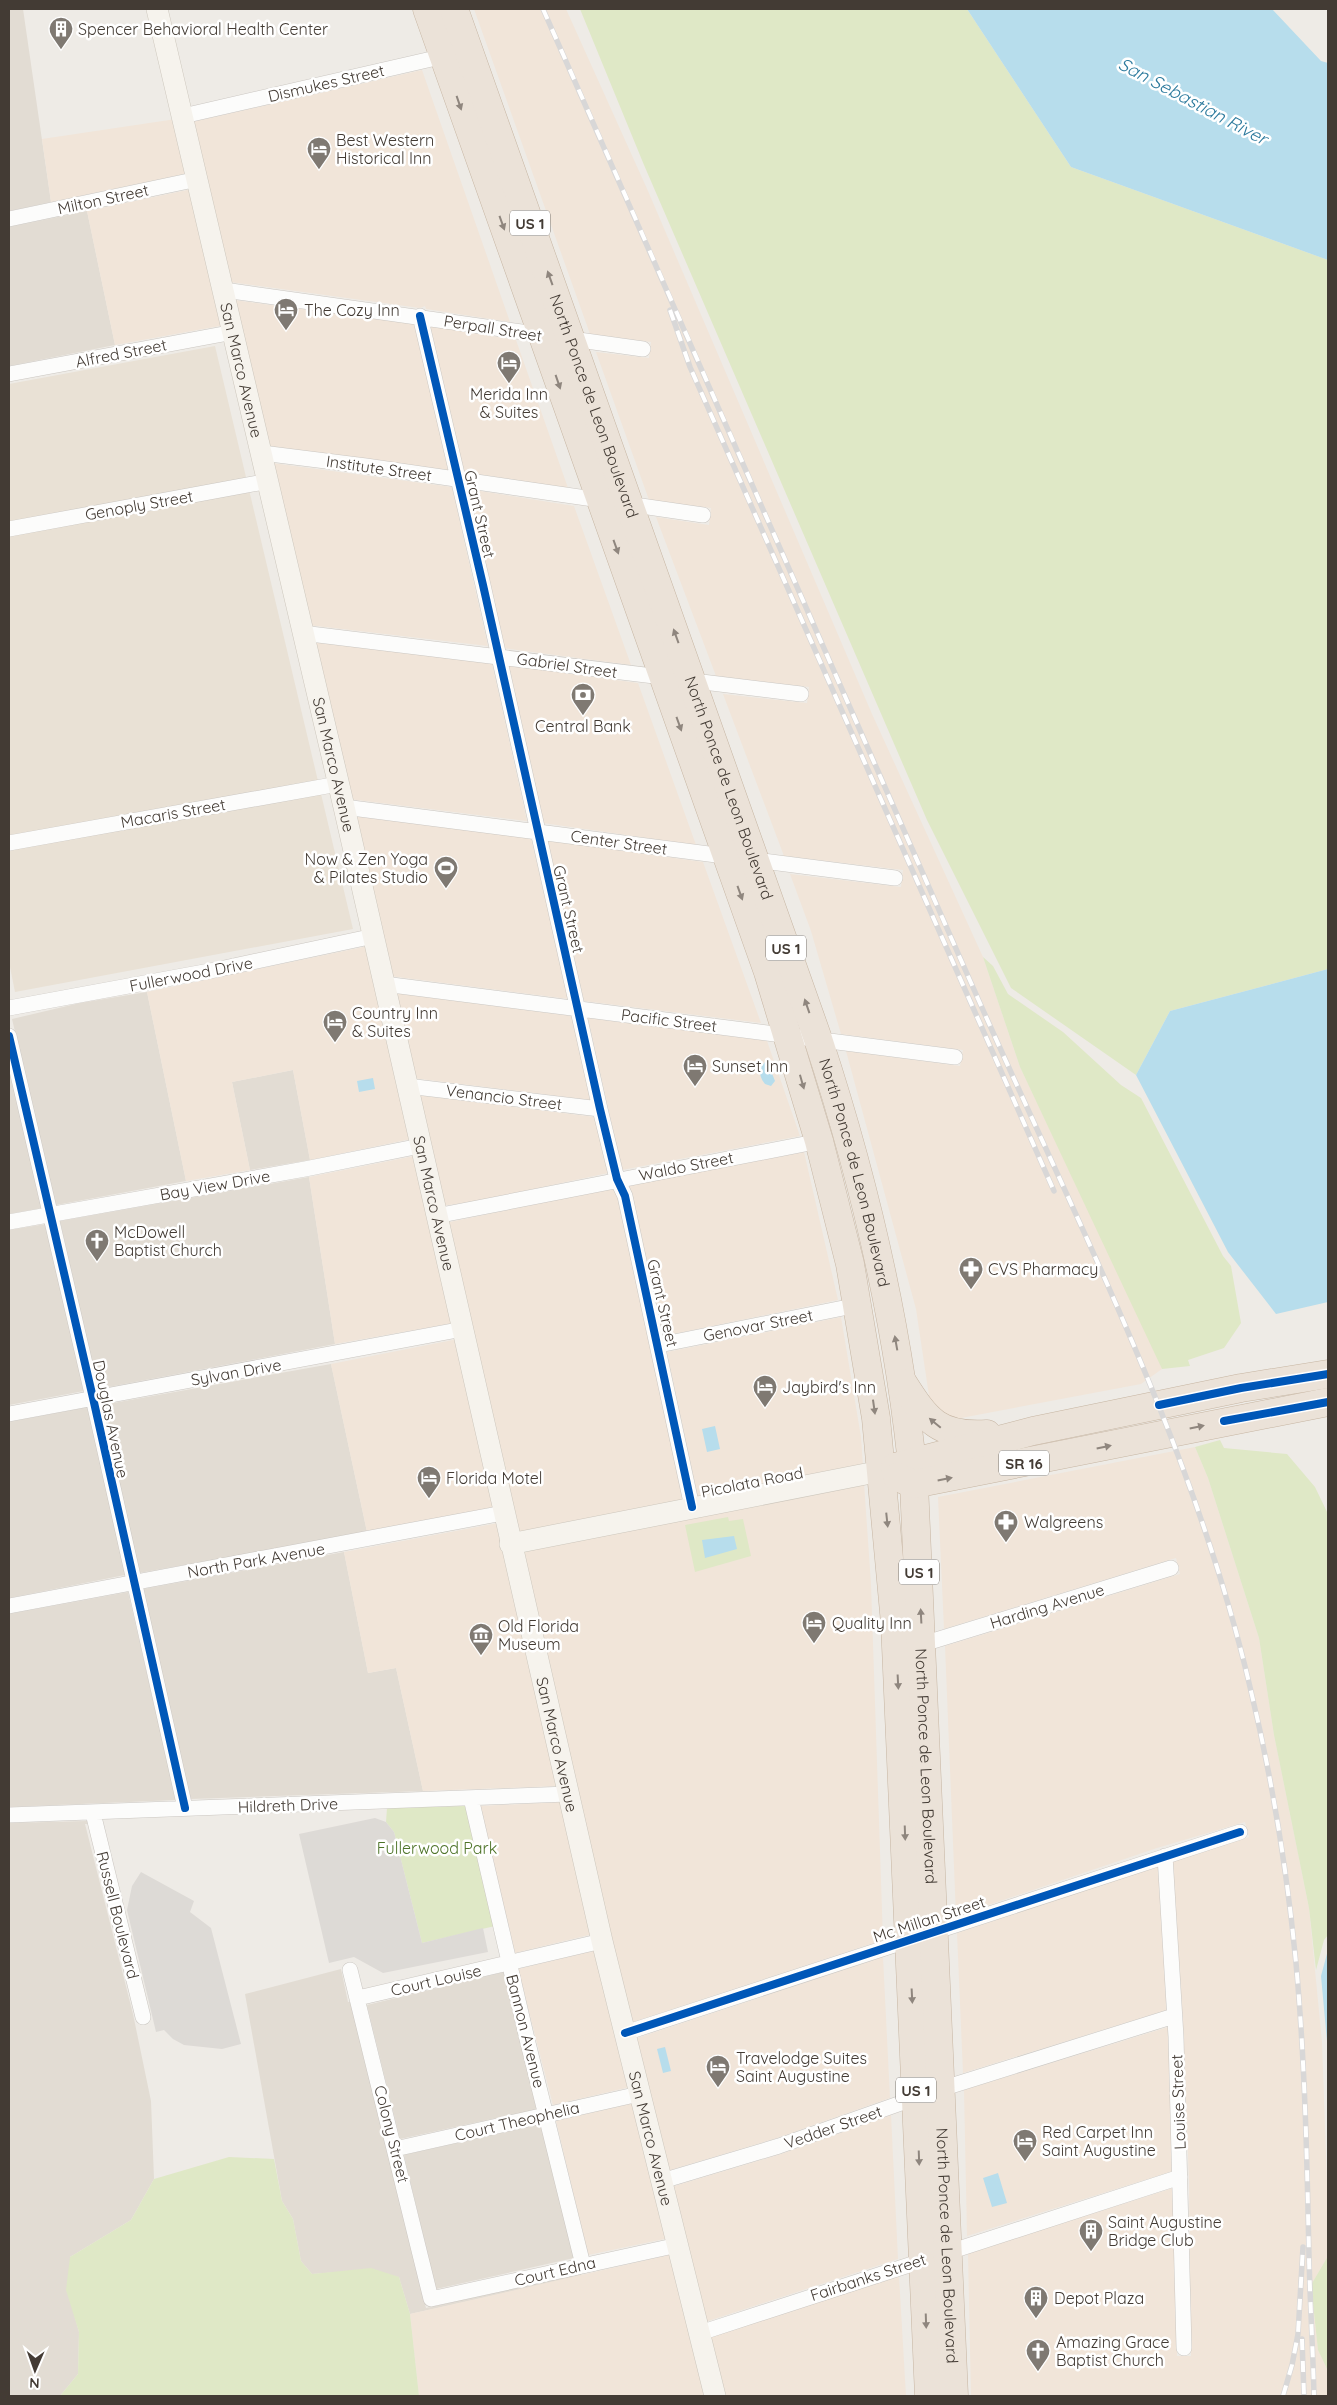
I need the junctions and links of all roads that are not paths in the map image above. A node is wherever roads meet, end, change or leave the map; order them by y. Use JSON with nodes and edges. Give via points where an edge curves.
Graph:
{"nodes":[{"id":1,"x":157,"y":9,"type":"edge"},
{"id":2,"x":427,"y":9,"type":"edge"},
{"id":3,"x":454,"y":9,"type":"edge"},
{"id":4,"x":456,"y":54,"type":"junction"},
{"id":5,"x":182,"y":116,"type":"junction"},
{"id":6,"x":198,"y":179,"type":"junction"},
{"id":7,"x":9,"y":219,"type":"edge"},
{"id":8,"x":224,"y":290,"type":"junction"},
{"id":9,"x":420,"y":316,"type":"junction"},
{"id":10,"x":234,"y":332,"type":"junction"},
{"id":11,"x":542,"y":336,"type":"junction"},
{"id":12,"x":572,"y":340,"type":"junction"},
{"id":13,"x":643,"y":349,"type":"dead end"},
{"id":14,"x":9,"y":374,"type":"edge"},
{"id":15,"x":262,"y":453,"type":"junction"},
{"id":16,"x":458,"y":479,"type":"junction"},
{"id":17,"x":269,"y":481,"type":"junction"},
{"id":18,"x":600,"y":501,"type":"junction"},
{"id":19,"x":629,"y":506,"type":"junction"},
{"id":20,"x":704,"y":516,"type":"dead end"},
{"id":21,"x":9,"y":529,"type":"edge"},
{"id":22,"x":302,"y":633,"type":"junction"},
{"id":23,"x":498,"y":656,"type":"junction"},
{"id":24,"x":663,"y":678,"type":"junction"},
{"id":25,"x":692,"y":682,"type":"junction"},
{"id":26,"x":801,"y":694,"type":"dead end"},
{"id":27,"x":338,"y":784,"type":"junction"},
{"id":28,"x":344,"y":807,"type":"junction"},
{"id":29,"x":537,"y":831,"type":"junction"},
{"id":30,"x":9,"y":843,"type":"edge"},
{"id":31,"x":727,"y":857,"type":"junction"},
{"id":32,"x":756,"y":861,"type":"junction"},
{"id":33,"x":895,"y":878,"type":"dead end"},
{"id":34,"x":374,"y":936,"type":"junction"},
{"id":35,"x":384,"y":984,"type":"junction"},
{"id":36,"x":9,"y":1008,"type":"edge"},
{"id":37,"x":578,"y":1008,"type":"junction"},
{"id":38,"x":789,"y":1035,"type":"junction"},
{"id":39,"x":9,"y":1036,"type":"edge"},
{"id":40,"x":818,"y":1039,"type":"junction"},
{"id":41,"x":954,"y":1057,"type":"dead end"},
{"id":42,"x":407,"y":1086,"type":"junction"},
{"id":43,"x":600,"y":1110,"type":"junction"},
{"id":44,"x":849,"y":1135,"type":"junction"},
{"id":45,"x":819,"y":1141,"type":"junction"},
{"id":46,"x":420,"y":1146,"type":"junction"},
{"id":47,"x":617,"y":1179,"type":"junction"},
{"id":48,"x":51,"y":1215,"type":"junction"},
{"id":49,"x":436,"y":1216,"type":"junction"},
{"id":50,"x":9,"y":1222,"type":"edge"},
{"id":51,"x":858,"y":1305,"type":"junction"},
{"id":52,"x":463,"y":1330,"type":"junction"},
{"id":53,"x":658,"y":1345,"type":"junction"},
{"id":54,"x":1328,"y":1374,"type":"edge"},
{"id":55,"x":902,"y":1380,"type":"junction"},
{"id":56,"x":93,"y":1398,"type":"junction"},
{"id":57,"x":1328,"y":1402,"type":"edge"},
{"id":58,"x":9,"y":1414,"type":"edge"},
{"id":59,"x":1033,"y":1431,"type":"junction"},
{"id":60,"x":881,"y":1471,"type":"junction"},
{"id":61,"x":913,"y":1473,"type":"junction"},
{"id":62,"x":692,"y":1507,"type":"junction"},
{"id":63,"x":503,"y":1513,"type":"junction"},
{"id":64,"x":510,"y":1544,"type":"junction"},
{"id":65,"x":1171,"y":1568,"type":"dead end"},
{"id":66,"x":134,"y":1582,"type":"junction"},
{"id":67,"x":9,"y":1606,"type":"edge"},
{"id":68,"x":922,"y":1644,"type":"junction"},
{"id":69,"x":568,"y":1794,"type":"junction"},
{"id":70,"x":471,"y":1798,"type":"junction"},
{"id":71,"x":185,"y":1808,"type":"junction"},
{"id":72,"x":93,"y":1812,"type":"junction"},
{"id":73,"x":9,"y":1815,"type":"edge"},
{"id":74,"x":1240,"y":1832,"type":"dead end"},
{"id":75,"x":1165,"y":1856,"type":"junction"},
{"id":76,"x":935,"y":1932,"type":"junction"},
{"id":77,"x":909,"y":1940,"type":"junction"},
{"id":78,"x":602,"y":1941,"type":"junction"},
{"id":79,"x":510,"y":1963,"type":"junction"},
{"id":80,"x":350,"y":1970,"type":"dead end"},
{"id":81,"x":358,"y":1998,"type":"junction"},
{"id":82,"x":1174,"y":2016,"type":"junction"},
{"id":83,"x":143,"y":2017,"type":"dead end"},
{"id":84,"x":625,"y":2033,"type":"junction"},
{"id":85,"x":929,"y":2093,"type":"junction"},
{"id":86,"x":639,"y":2094,"type":"junction"},
{"id":87,"x":548,"y":2115,"type":"junction"},
{"id":88,"x":395,"y":2149,"type":"junction"},
{"id":89,"x":1180,"y":2177,"type":"junction"},
{"id":90,"x":662,"y":2181,"type":"junction"},
{"id":91,"x":678,"y":2245,"type":"junction"},
{"id":92,"x":936,"y":2255,"type":"junction"},
{"id":93,"x":583,"y":2265,"type":"junction"},
{"id":94,"x":431,"y":2299,"type":"joint"},
{"id":95,"x":700,"y":2333,"type":"junction"},
{"id":96,"x":1184,"y":2348,"type":"dead end"},
{"id":97,"x":715,"y":2396,"type":"edge"},
{"id":98,"x":929,"y":2396,"type":"edge"},
{"id":99,"x":954,"y":2396,"type":"edge"}],
"edges":[{"from":1,"to":5,"type":"main road","name":"San Marco Avenue"},
{"from":2,"to":4,"type":"highway","name":"North Ponce de Leon Boulevard","number":"US 1"},
{"from":3,"to":4,"type":"highway","name":"North Ponce de Leon Boulevard","number":"US 1"},
{"from":4,"to":5,"type":"street","name":"Dismukes Street"},
{"from":4,"to":11,"type":"highway","name":"North Ponce de Leon Boulevard","number":"US 1","one_way":true},
{"from":12,"to":4,"type":"highway","name":"North Ponce de Leon Boulevard","number":"US 1","one_way":true},
{"from":5,"to":6,"type":"main road","name":"San Marco Avenue"},
{"from":6,"to":7,"type":"street","name":"Milton Street"},
{"from":6,"to":8,"type":"main road","name":"San Marco Avenue"},
{"from":8,"to":9,"type":"street","name":"Perpall Street"},
{"from":8,"to":10,"type":"main road","name":"San Marco Avenue"},
{"from":9,"to":11,"type":"street","name":"Perpall Street"},
{"from":9,"to":16,"type":"street","name":"Grant Street"},
{"from":10,"to":14,"type":"street","name":"Alfred Street"},
{"from":10,"to":15,"type":"main road","name":"San Marco Avenue"},
{"from":11,"to":12,"type":"street","name":"Perpall Street"},
{"from":11,"to":18,"type":"highway","name":"North Ponce de Leon Boulevard","number":"US 1","one_way":true},
{"from":12,"to":13,"type":"street","name":"Perpall Street"},
{"from":12,"to":19,"type":"highway","name":"North Ponce de Leon Boulevard","number":"US 1"},
{"from":15,"to":16,"type":"street","name":"Institute Street"},
{"from":15,"to":17,"type":"main road","name":"San Marco Avenue"},
{"from":16,"to":18,"type":"street","name":"Institute Street"},
{"from":16,"to":23,"type":"street","name":"Grant Street"},
{"from":17,"to":21,"type":"street","name":"Genoply Street"},
{"from":17,"to":22,"type":"main road","name":"San Marco Avenue"},
{"from":18,"to":19,"type":"street","name":"Institute Street"},
{"from":18,"to":24,"type":"highway","name":"North Ponce de Leon Boulevard","number":"US 1","one_way":true},
{"from":19,"to":20,"type":"street","name":"Institute Street"},
{"from":25,"to":19,"type":"highway","name":"North Ponce de Leon Boulevard","number":"US 1","one_way":true},
{"from":22,"to":23,"type":"street","name":"Gabriel Street"},
{"from":22,"to":27,"type":"main road","name":"San Marco Avenue"},
{"from":23,"to":24,"type":"street","name":"Gabriel Street"},
{"from":23,"to":29,"type":"street","name":"Grant Street"},
{"from":24,"to":25,"type":"street","name":"Gabriel Street"},
{"from":24,"to":31,"type":"highway","name":"North Ponce de Leon Boulevard","number":"US 1","one_way":true},
{"from":25,"to":26,"type":"street","name":"Gabriel Street"},
{"from":25,"to":32,"type":"highway","name":"North Ponce de Leon Boulevard","number":"US 1"},
{"from":27,"to":28,"type":"main road","name":"San Marco Avenue"},
{"from":27,"to":30,"type":"street","name":"Macaris Street"},
{"from":28,"to":29,"type":"street","name":"Center Street"},
{"from":28,"to":34,"type":"main road","name":"San Marco Avenue"},
{"from":29,"to":31,"type":"street","name":"Center Street"},
{"from":29,"to":37,"type":"street","name":"Grant Street"},
{"from":31,"to":32,"type":"street","name":"Center Street"},
{"from":31,"to":38,"type":"highway","name":"North Ponce de Leon Boulevard","number":"US 1","one_way":true},
{"from":32,"to":33,"type":"street","name":"Center Street"},
{"from":40,"to":32,"type":"highway","name":"North Ponce de Leon Boulevard","number":"US 1","one_way":true},
{"from":34,"to":35,"type":"main road","name":"San Marco Avenue"},
{"from":34,"to":36,"type":"street","name":"Fullerwood Drive","via":[[215,970]]},
{"from":35,"to":37,"type":"street","name":"Pacific Street"},
{"from":35,"to":42,"type":"main road","name":"San Marco Avenue"},
{"from":37,"to":38,"type":"street","name":"Pacific Street"},
{"from":37,"to":43,"type":"street","name":"Grant Street"},
{"from":38,"to":40,"type":"street","name":"Pacific Street"},
{"from":38,"to":45,"type":"highway","name":"North Ponce de Leon Boulevard","number":"US 1","one_way":true},
{"from":39,"to":48,"type":"street","name":"Douglas Avenue"},
{"from":40,"to":41,"type":"street","name":"Pacific Street"},
{"from":40,"to":44,"type":"highway","name":"North Ponce de Leon Boulevard","number":"US 1"},
{"from":42,"to":43,"type":"street","name":"Venancio Street"},
{"from":42,"to":46,"type":"main road","name":"San Marco Avenue"},
{"from":43,"to":47,"type":"street","name":"Grant Street"},
{"from":44,"to":45,"type":"street","name":"Waldo Street"},
{"from":55,"to":44,"type":"highway","name":"North Ponce de Leon Boulevard","number":"US 1","one_way":true,"via":[[871,1220]]},
{"from":45,"to":47,"type":"street","name":"Waldo Street"},
{"from":45,"to":51,"type":"highway","name":"North Ponce de Leon Boulevard","number":"US 1"},
{"from":46,"to":48,"type":"street","name":"Bay View Drive"},
{"from":46,"to":49,"type":"main road","name":"San Marco Avenue"},
{"from":47,"to":49,"type":"street","name":"Waldo Street"},
{"from":47,"to":53,"type":"street","name":"Grant Street","via":[[625,1196]]},
{"from":48,"to":50,"type":"street","name":"Bay View Drive"},
{"from":48,"to":56,"type":"street","name":"Douglas Avenue"},
{"from":49,"to":52,"type":"main road","name":"San Marco Avenue"},
{"from":51,"to":53,"type":"street","name":"Genovar Street"},
{"from":51,"to":60,"type":"highway","name":"North Ponce de Leon Boulevard","number":"US 1","one_way":true,"via":[[871,1380]]},
{"from":52,"to":56,"type":"street","name":"Sylvan Drive"},
{"from":52,"to":63,"type":"main road","name":"San Marco Avenue"},
{"from":53,"to":62,"type":"street","name":"Grant Street"},
{"from":54,"to":59,"type":"highway","number":"SR 16","via":[[1242,1388]]},
{"from":59,"to":55,"type":"highway","one_way":true,"via":[[975,1435],[943,1429],[918,1406]]},
{"from":55,"to":61,"type":"highway","name":"North Ponce de Leon Boulevard","number":"US 1"},
{"from":56,"to":58,"type":"street","name":"Sylvan Drive"},
{"from":56,"to":66,"type":"street","name":"Douglas Avenue"},
{"from":61,"to":57,"type":"highway","number":"SR 16","one_way":true},
{"from":59,"to":61,"type":"highway","number":"SR 16"},
{"from":60,"to":61,"type":"highway"},
{"from":60,"to":62,"type":"main road","name":"Picolata Road"},
{"from":60,"to":77,"type":"highway","name":"North Ponce de Leon Boulevard","number":"US 1","one_way":true,"via":[[895,1623]]},
{"from":68,"to":61,"type":"highway","name":"North Ponce de Leon Boulevard","number":"US 1","one_way":true},
{"from":62,"to":64,"type":"main road","name":"Picolata Road"},
{"from":63,"to":64,"type":"main road","name":"San Marco Avenue"},
{"from":63,"to":66,"type":"street","name":"North Park Avenue"},
{"from":64,"to":69,"type":"main road","name":"San Marco Avenue"},
{"from":65,"to":68,"type":"street","name":"Harding Avenue"},
{"from":66,"to":67,"type":"street","name":"North Park Avenue"},
{"from":66,"to":71,"type":"street","name":"Douglas Avenue"},
{"from":68,"to":76,"type":"highway","name":"North Ponce de Leon Boulevard","number":"US 1"},
{"from":69,"to":70,"type":"street","name":"Hildreth Drive"},
{"from":69,"to":78,"type":"main road","name":"San Marco Avenue"},
{"from":70,"to":71,"type":"street","name":"Hildreth Drive"},
{"from":70,"to":79,"type":"street","name":"Bannon Avenue"},
{"from":71,"to":72,"type":"street","name":"Hildreth Drive"},
{"from":72,"to":73,"type":"street","name":"Hildreth Drive"},
{"from":72,"to":83,"type":"street","name":"Russell Boulevard"},
{"from":74,"to":75,"type":"street","name":"Mc Millan Street"},
{"from":75,"to":76,"type":"street","name":"Mc Millan Street"},
{"from":75,"to":82,"type":"street","name":"Louise Street"},
{"from":76,"to":77,"type":"street","name":"Mc Millan Street"},
{"from":76,"to":85,"type":"highway","name":"North Ponce de Leon Boulevard","number":"US 1"},
{"from":77,"to":84,"type":"street","name":"Mc Millan Street"},
{"from":77,"to":85,"type":"highway","name":"North Ponce de Leon Boulevard","number":"US 1","one_way":true},
{"from":78,"to":79,"type":"street","name":"Court Louise"},
{"from":78,"to":84,"type":"main road","name":"San Marco Avenue"},
{"from":79,"to":81,"type":"street","name":"Court Louise"},
{"from":79,"to":87,"type":"street","name":"Bannon Avenue"},
{"from":80,"to":81,"type":"street","name":"Colony Street"},
{"from":81,"to":88,"type":"street","name":"Colony Street"},
{"from":82,"to":85,"type":"street","name":"Vedder Street"},
{"from":82,"to":89,"type":"street","name":"Louise Street"},
{"from":84,"to":86,"type":"main road","name":"San Marco Avenue"},
{"from":85,"to":90,"type":"street","name":"Vedder Street","via":[[778,2146]]},
{"from":85,"to":92,"type":"highway","name":"North Ponce de Leon Boulevard","number":"US 1"},
{"from":86,"to":87,"type":"street","name":"Court Theophelia"},
{"from":86,"to":90,"type":"main road","name":"San Marco Avenue"},
{"from":87,"to":88,"type":"street","name":"Court Theophelia"},
{"from":87,"to":93,"type":"street","name":"Bannon Avenue"},
{"from":88,"to":94,"type":"street","name":"Colony Street"},
{"from":89,"to":92,"type":"street","name":"Fairbanks Street"},
{"from":89,"to":96,"type":"street","name":"Louise Street"},
{"from":90,"to":91,"type":"main road","name":"San Marco Avenue"},
{"from":91,"to":93,"type":"street","name":"Court Edna"},
{"from":91,"to":95,"type":"main road","name":"San Marco Avenue"},
{"from":92,"to":95,"type":"street","name":"Fairbanks Street"},
{"from":92,"to":98,"type":"highway","name":"North Ponce de Leon Boulevard","number":"US 1","one_way":true},
{"from":92,"to":99,"type":"highway","name":"North Ponce de Leon Boulevard","number":"US 1"},
{"from":93,"to":94,"type":"street","name":"Court Edna"},
{"from":95,"to":97,"type":"main road","name":"San Marco Avenue"}]}
